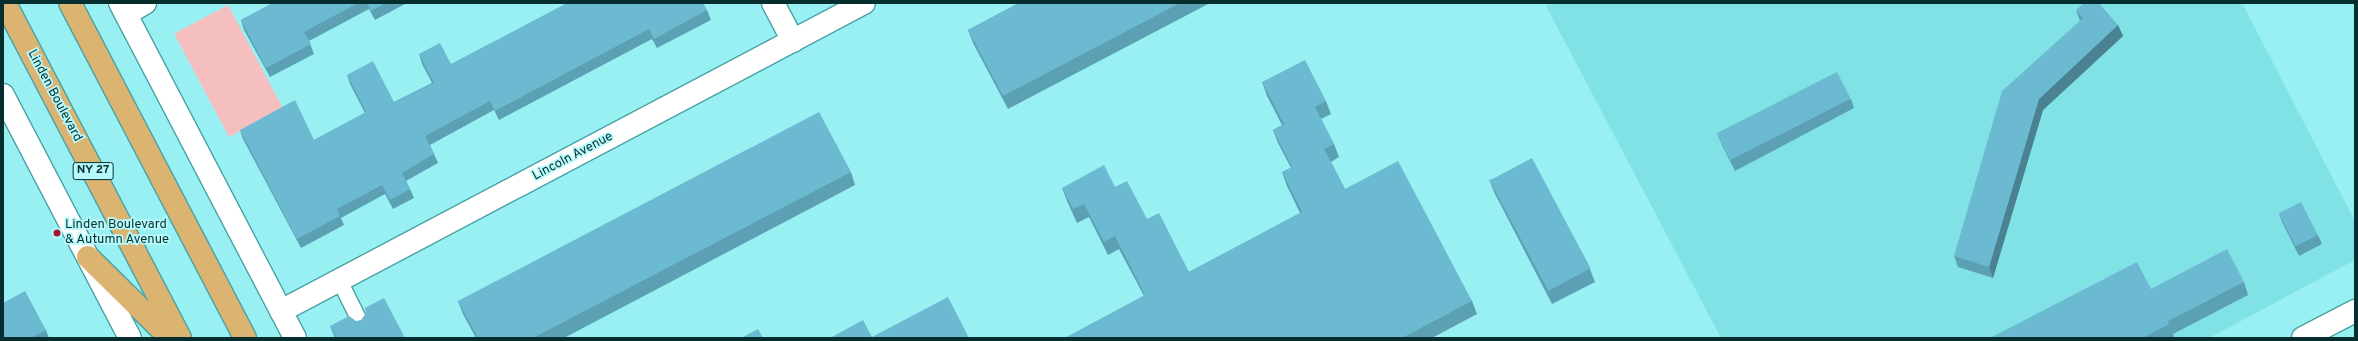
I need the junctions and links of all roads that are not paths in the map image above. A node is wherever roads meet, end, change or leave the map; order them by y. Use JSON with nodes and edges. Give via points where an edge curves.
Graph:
{"nodes":[{"id":1,"x":5,"y":3,"type":"edge"},
{"id":2,"x":70,"y":3,"type":"edge"},
{"id":3,"x":84,"y":3,"type":"edge"},
{"id":4,"x":145,"y":3,"type":"edge"},
{"id":5,"x":773,"y":3,"type":"edge"},
{"id":6,"x":864,"y":3,"type":"edge"},
{"id":7,"x":123,"y":8,"type":"edge"},
{"id":8,"x":793,"y":41,"type":"junction"},
{"id":9,"x":97,"y":55,"type":"junction"},
{"id":10,"x":3,"y":95,"type":"edge"},
{"id":11,"x":88,"y":257,"type":"junction"},
{"id":12,"x":339,"y":280,"type":"junction"},
{"id":13,"x":281,"y":311,"type":"junction"},
{"id":14,"x":2355,"y":311,"type":"edge"},
{"id":15,"x":361,"y":324,"type":"edge"},
{"id":16,"x":130,"y":338,"type":"edge"},
{"id":17,"x":170,"y":338,"type":"edge"},
{"id":18,"x":180,"y":338,"type":"edge"},
{"id":19,"x":245,"y":338,"type":"edge"},
{"id":20,"x":295,"y":338,"type":"edge"},
{"id":21,"x":2303,"y":338,"type":"edge"}],
"edges":[{"from":1,"to":18,"type":"highway","name":"Linden Boulevard","number":"NY 27"},
{"from":2,"to":9,"type":"highway"},
{"from":3,"to":9,"type":"highway"},
{"from":4,"to":7,"type":"street"},
{"from":5,"to":8,"type":"street"},
{"from":6,"to":8,"type":"street","name":"Lincoln Avenue"},
{"from":7,"to":13,"type":"street"},
{"from":8,"to":12,"type":"street","name":"Lincoln Avenue"},
{"from":9,"to":19,"type":"highway"},
{"from":10,"to":11,"type":"street"},
{"from":11,"to":16,"type":"street"},
{"from":11,"to":17,"type":"highway"},
{"from":12,"to":13,"type":"street","name":"Lincoln Avenue"},
{"from":12,"to":15,"type":"lane"},
{"from":13,"to":20,"type":"street"},
{"from":14,"to":21,"type":"street"}]}
